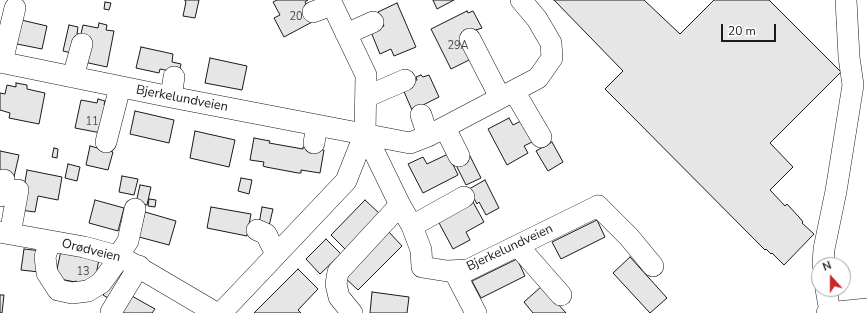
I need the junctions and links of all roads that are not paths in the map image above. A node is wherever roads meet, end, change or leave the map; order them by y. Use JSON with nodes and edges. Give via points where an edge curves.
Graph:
{"nodes":[{"id":1,"x":521,"y":0,"type":"edge"},
{"id":2,"x":846,"y":0,"type":"edge"},
{"id":3,"x":331,"y":2,"type":"edge"},
{"id":4,"x":14,"y":8,"type":"dead end"},
{"id":5,"x":313,"y":12,"type":"dead end"},
{"id":6,"x":373,"y":22,"type":"dead end"},
{"id":7,"x":346,"y":34,"type":"junction"},
{"id":8,"x":470,"y":39,"type":"dead end"},
{"id":9,"x":82,"y":44,"type":"dead end"},
{"id":10,"x":1,"y":66,"type":"edge"},
{"id":11,"x":73,"y":77,"type":"junction"},
{"id":12,"x":174,"y":77,"type":"dead end"},
{"id":13,"x":405,"y":80,"type":"dead end"},
{"id":14,"x":120,"y":87,"type":"junction"},
{"id":15,"x":512,"y":92,"type":"junction"},
{"id":16,"x":366,"y":97,"type":"junction"},
{"id":17,"x":165,"y":102,"type":"junction"},
{"id":18,"x":421,"y":115,"type":"dead end"},
{"id":19,"x":436,"y":132,"type":"junction"},
{"id":20,"x":365,"y":133,"type":"junction"},
{"id":21,"x":541,"y":137,"type":"dead end"},
{"id":22,"x":106,"y":142,"type":"dead end"},
{"id":23,"x":459,"y":156,"type":"dead end"},
{"id":24,"x":7,"y":188,"type":"edge"},
{"id":25,"x":464,"y":197,"type":"dead end"},
{"id":26,"x":400,"y":205,"type":"junction"},
{"id":27,"x":135,"y":209,"type":"dead end"},
{"id":28,"x":412,"y":226,"type":"junction"},
{"id":29,"x":257,"y":230,"type":"dead end"},
{"id":30,"x":5,"y":233,"type":"edge"},
{"id":31,"x":50,"y":241,"type":"junction"},
{"id":32,"x":518,"y":246,"type":"junction"},
{"id":33,"x":276,"y":254,"type":"junction"},
{"id":34,"x":119,"y":256,"type":"junction"},
{"id":35,"x":824,"y":257,"type":"edge"},
{"id":36,"x":139,"y":266,"type":"junction"},
{"id":37,"x":653,"y":266,"type":"dead end"},
{"id":38,"x":454,"y":271,"type":"junction"},
{"id":39,"x":561,"y":295,"type":"dead end"},
{"id":40,"x":827,"y":297,"type":"edge"},
{"id":41,"x":867,"y":309,"type":"edge"},
{"id":42,"x":111,"y":312,"type":"dead end"},
{"id":43,"x":216,"y":313,"type":"edge"},
{"id":44,"x":221,"y":313,"type":"edge"},
{"id":45,"x":352,"y":313,"type":"edge"},
{"id":46,"x":476,"y":313,"type":"edge"},
{"id":47,"x":829,"y":313,"type":"edge"}],
"edges":[{"from":1,"to":15,"type":"street","name":"Bjerkelundveien","via":[[537,19],[551,43],[552,58],[538,78]]},
{"from":2,"to":35,"type":"street","via":[[853,85]]},
{"from":3,"to":5,"type":"street"},
{"from":3,"to":7,"type":"street","name":"Bjerkelundveien"},
{"from":4,"to":10,"type":"street"},
{"from":6,"to":7,"type":"street"},
{"from":7,"to":16,"type":"street","name":"Bjerkelundveien","via":[[366,75]]},
{"from":8,"to":15,"type":"street"},
{"from":9,"to":11,"type":"street"},
{"from":10,"to":11,"type":"street","name":"Bjerkelundveien"},
{"from":11,"to":14,"type":"street","name":"Bjerkelundveien"},
{"from":12,"to":17,"type":"street"},
{"from":13,"to":16,"type":"street"},
{"from":14,"to":17,"type":"street","name":"Bjerkelundveien"},
{"from":14,"to":22,"type":"street"},
{"from":15,"to":19,"type":"street","name":"Bjerkelundveien"},
{"from":15,"to":21,"type":"street"},
{"from":16,"to":20,"type":"street","name":"Bjerkelundveien"},
{"from":17,"to":20,"type":"street","name":"Bjerkelundveien","via":[[316,134]]},
{"from":18,"to":19,"type":"street"},
{"from":19,"to":20,"type":"street","name":"Bjerkelundveien","via":[[410,143]]},
{"from":19,"to":23,"type":"street"},
{"from":20,"to":26,"type":"street","name":"Bjerkelundveien"},
{"from":20,"to":33,"type":"street","via":[[346,181]]},
{"from":24,"to":30,"type":"street"},
{"from":25,"to":28,"type":"street"},
{"from":26,"to":28,"type":"street","name":"Bjerkelundveien"},
{"from":26,"to":45,"type":"street","via":[[338,272],[336,284],[339,297]]},
{"from":27,"to":34,"type":"street","via":[[128,241]]},
{"from":28,"to":38,"type":"street","name":"Bjerkelundveien","via":[[421,250],[422,267]]},
{"from":29,"to":33,"type":"street","via":[[266,234]]},
{"from":30,"to":31,"type":"street","name":"Orødveien"},
{"from":31,"to":34,"type":"street","name":"Orødveien"},
{"from":31,"to":34,"type":"street","via":[[45,258],[47,273],[58,290],[72,293],[88,291],[101,283]]},
{"from":32,"to":37,"type":"street","name":"Bjerkelundveien","via":[[598,206]]},
{"from":32,"to":38,"type":"street","name":"Bjerkelundveien","via":[[468,270]]},
{"from":32,"to":39,"type":"street"},
{"from":33,"to":44,"type":"street"},
{"from":34,"to":36,"type":"street","name":"Orødveien"},
{"from":36,"to":42,"type":"street"},
{"from":36,"to":43,"type":"street","name":"Orødveien"},
{"from":38,"to":46,"type":"street"},
{"from":40,"to":47,"type":"street"},
{"from":41,"to":47,"type":"street"}]}
